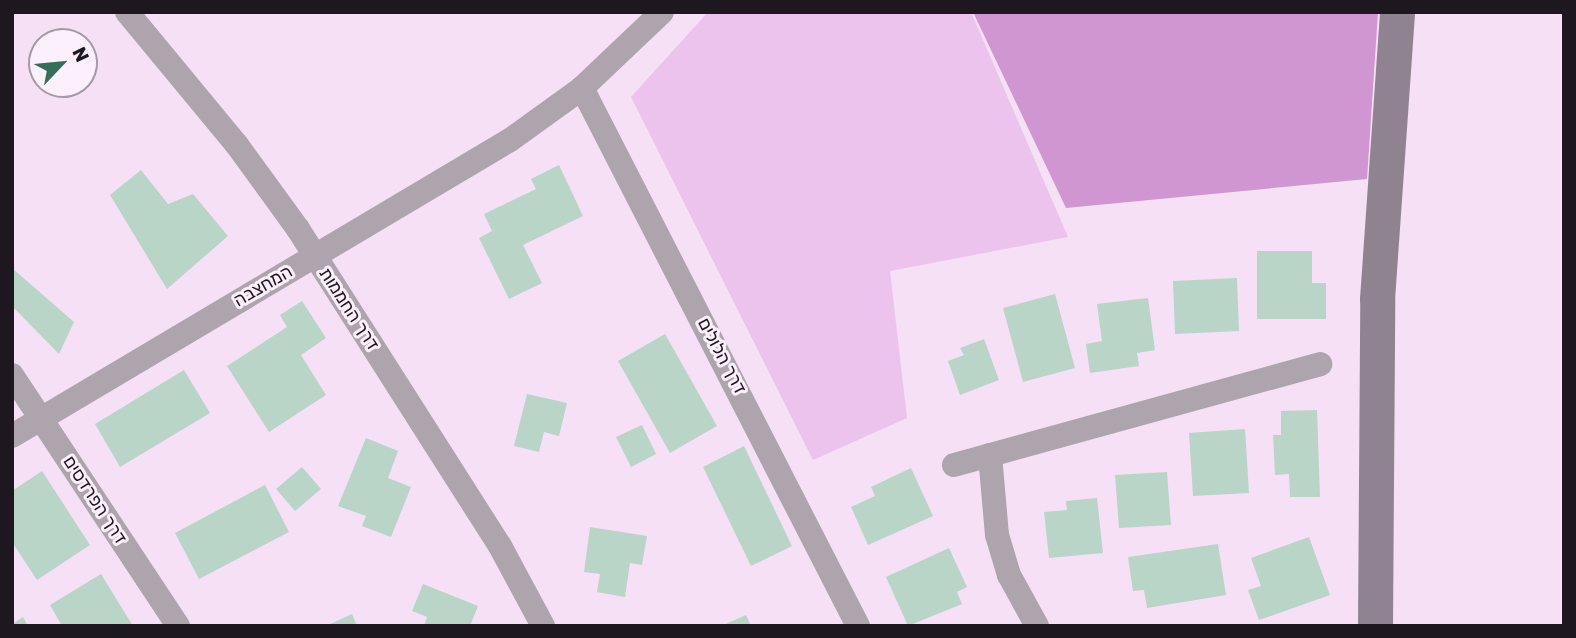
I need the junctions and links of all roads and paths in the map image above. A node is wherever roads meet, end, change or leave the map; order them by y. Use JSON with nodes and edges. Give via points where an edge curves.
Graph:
{"nodes":[{"id":1,"x":127,"y":12,"type":"edge"},
{"id":2,"x":662,"y":12,"type":"edge"},
{"id":3,"x":1397,"y":12,"type":"edge"},
{"id":4,"x":582,"y":88,"type":"junction"},
{"id":5,"x":315,"y":255,"type":"junction"},
{"id":6,"x":1320,"y":364,"type":"dead end"},
{"id":7,"x":12,"y":375,"type":"edge"},
{"id":8,"x":40,"y":416,"type":"junction"},
{"id":9,"x":12,"y":436,"type":"edge"},
{"id":10,"x":990,"y":455,"type":"junction"},
{"id":11,"x":954,"y":465,"type":"dead end"},
{"id":12,"x":178,"y":626,"type":"edge"},
{"id":13,"x":543,"y":626,"type":"edge"},
{"id":14,"x":858,"y":626,"type":"edge"},
{"id":15,"x":1037,"y":626,"type":"edge"},
{"id":16,"x":1375,"y":626,"type":"edge"}],
"edges":[{"from":1,"to":5,"type":"street","name":"דרך החממות","via":[[237,145]]},
{"from":2,"to":4,"type":"street","name":"המחצבה"},
{"from":3,"to":16,"type":"main road","via":[[1377,299]]},
{"from":4,"to":5,"type":"street","name":"המחצבה","via":[[510,140]]},
{"from":4,"to":14,"type":"street","name":"דרך הלולים"},
{"from":5,"to":8,"type":"street","name":"המחצבה"},
{"from":5,"to":13,"type":"street","name":"דרך החממות","via":[[500,546]]},
{"from":6,"to":10,"type":"street"},
{"from":7,"to":8,"type":"street","name":"דרך הפרדסים"},
{"from":8,"to":9,"type":"street","name":"המחצבה"},
{"from":8,"to":12,"type":"street","name":"דרך הפרדסים"},
{"from":10,"to":11,"type":"street"},
{"from":10,"to":15,"type":"street","via":[[997,535],[1009,575]]}]}
